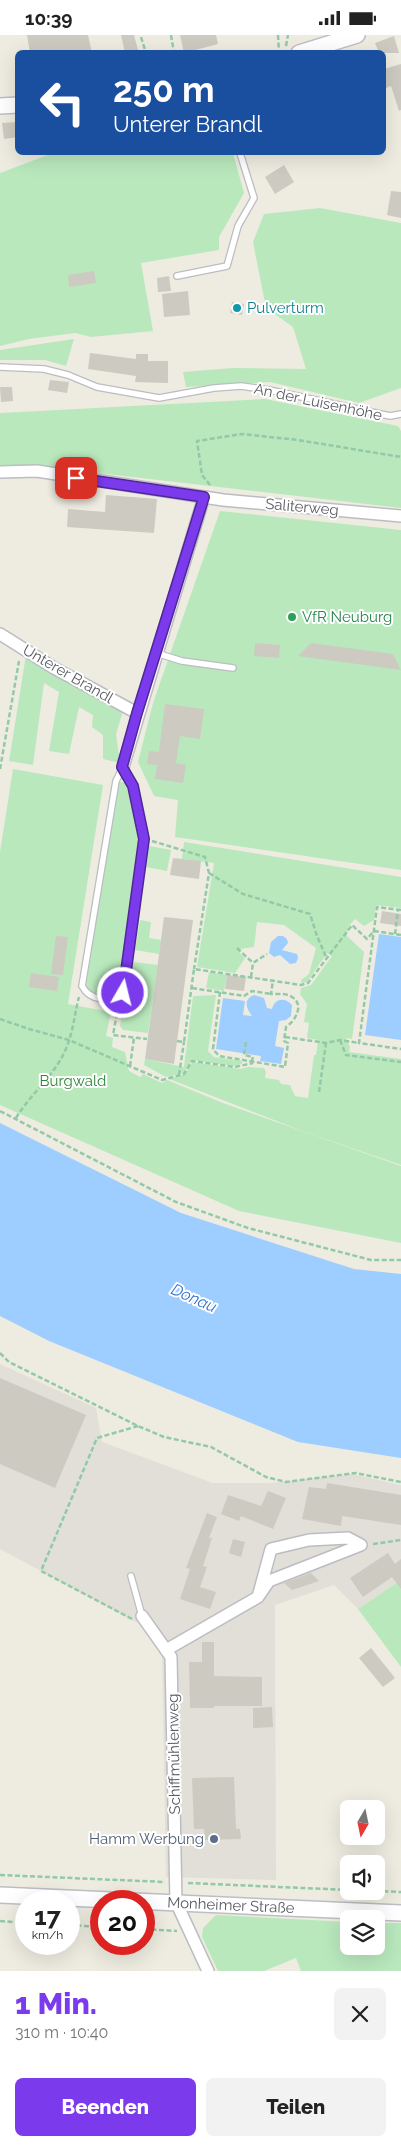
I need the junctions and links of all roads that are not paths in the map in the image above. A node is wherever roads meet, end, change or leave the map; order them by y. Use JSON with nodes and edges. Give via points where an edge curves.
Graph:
{"nodes":[{"id":1,"x":357,"y":35,"type":"edge"},
{"id":2,"x":309,"y":50,"type":"edge"},
{"id":3,"x":15,"y":105,"type":"edge"},
{"id":4,"x":0,"y":106,"type":"edge"},
{"id":5,"x":241,"y":155,"type":"edge"},
{"id":6,"x":177,"y":276,"type":"dead end"},
{"id":7,"x":0,"y":367,"type":"edge"},
{"id":8,"x":401,"y":414,"type":"edge"},
{"id":9,"x":0,"y":472,"type":"edge"},
{"id":10,"x":204,"y":497,"type":"junction"},
{"id":11,"x":401,"y":515,"type":"edge"},
{"id":12,"x":0,"y":634,"type":"edge"},
{"id":13,"x":156,"y":653,"type":"junction"},
{"id":14,"x":233,"y":668,"type":"dead end"},
{"id":15,"x":137,"y":713,"type":"junction"},
{"id":16,"x":122,"y":767,"type":"junction"},
{"id":17,"x":131,"y":1576,"type":"dead end"},
{"id":18,"x":258,"y":1597,"type":"junction"},
{"id":19,"x":142,"y":1616,"type":"joint"},
{"id":20,"x":166,"y":1650,"type":"junction"},
{"id":21,"x":0,"y":1895,"type":"edge"},
{"id":22,"x":176,"y":1902,"type":"junction"},
{"id":23,"x":401,"y":1913,"type":"edge"},
{"id":24,"x":208,"y":1971,"type":"edge"}],
"edges":[{"from":1,"to":2,"type":"main road"},
{"from":3,"to":4,"type":"main road"},
{"from":5,"to":6,"type":"lane","via":[[254,198],[238,226],[227,266]]},
{"from":7,"to":8,"type":"lane","name":"An der Luisenhöhe","via":[[44,369],[97,387],[159,398],[241,386],[270,389],[390,416]]},
{"from":9,"to":10,"type":"street","via":[[37,471]]},
{"from":10,"to":11,"type":"street","name":"Saliterweg"},
{"from":10,"to":13,"type":"street"},
{"from":12,"to":15,"type":"street","name":"Unterer Brandl"},
{"from":13,"to":14,"type":"lane","via":[[182,661]]},
{"from":13,"to":15,"type":"street"},
{"from":15,"to":16,"type":"street"},
{"from":16,"to":16,"type":"lane","via":[[133,786],[144,839],[123,993],[117,998],[107,999],[93,997],[82,986],[116,781]]},
{"from":17,"to":19,"type":"lane"},
{"from":18,"to":18,"type":"street","via":[[269,1581],[361,1545],[348,1538],[309,1540],[270,1549]]},
{"from":18,"to":20,"type":"street"},
{"from":19,"to":20,"type":"street","name":"Schiffmühlenweg"},
{"from":20,"to":22,"type":"street","name":"Schiffmühlenweg","via":[[171,1657]]},
{"from":21,"to":22,"type":"main road","name":"Monheimer Straße"},
{"from":22,"to":23,"type":"main road","name":"Monheimer Straße"},
{"from":22,"to":24,"type":"street"}]}
